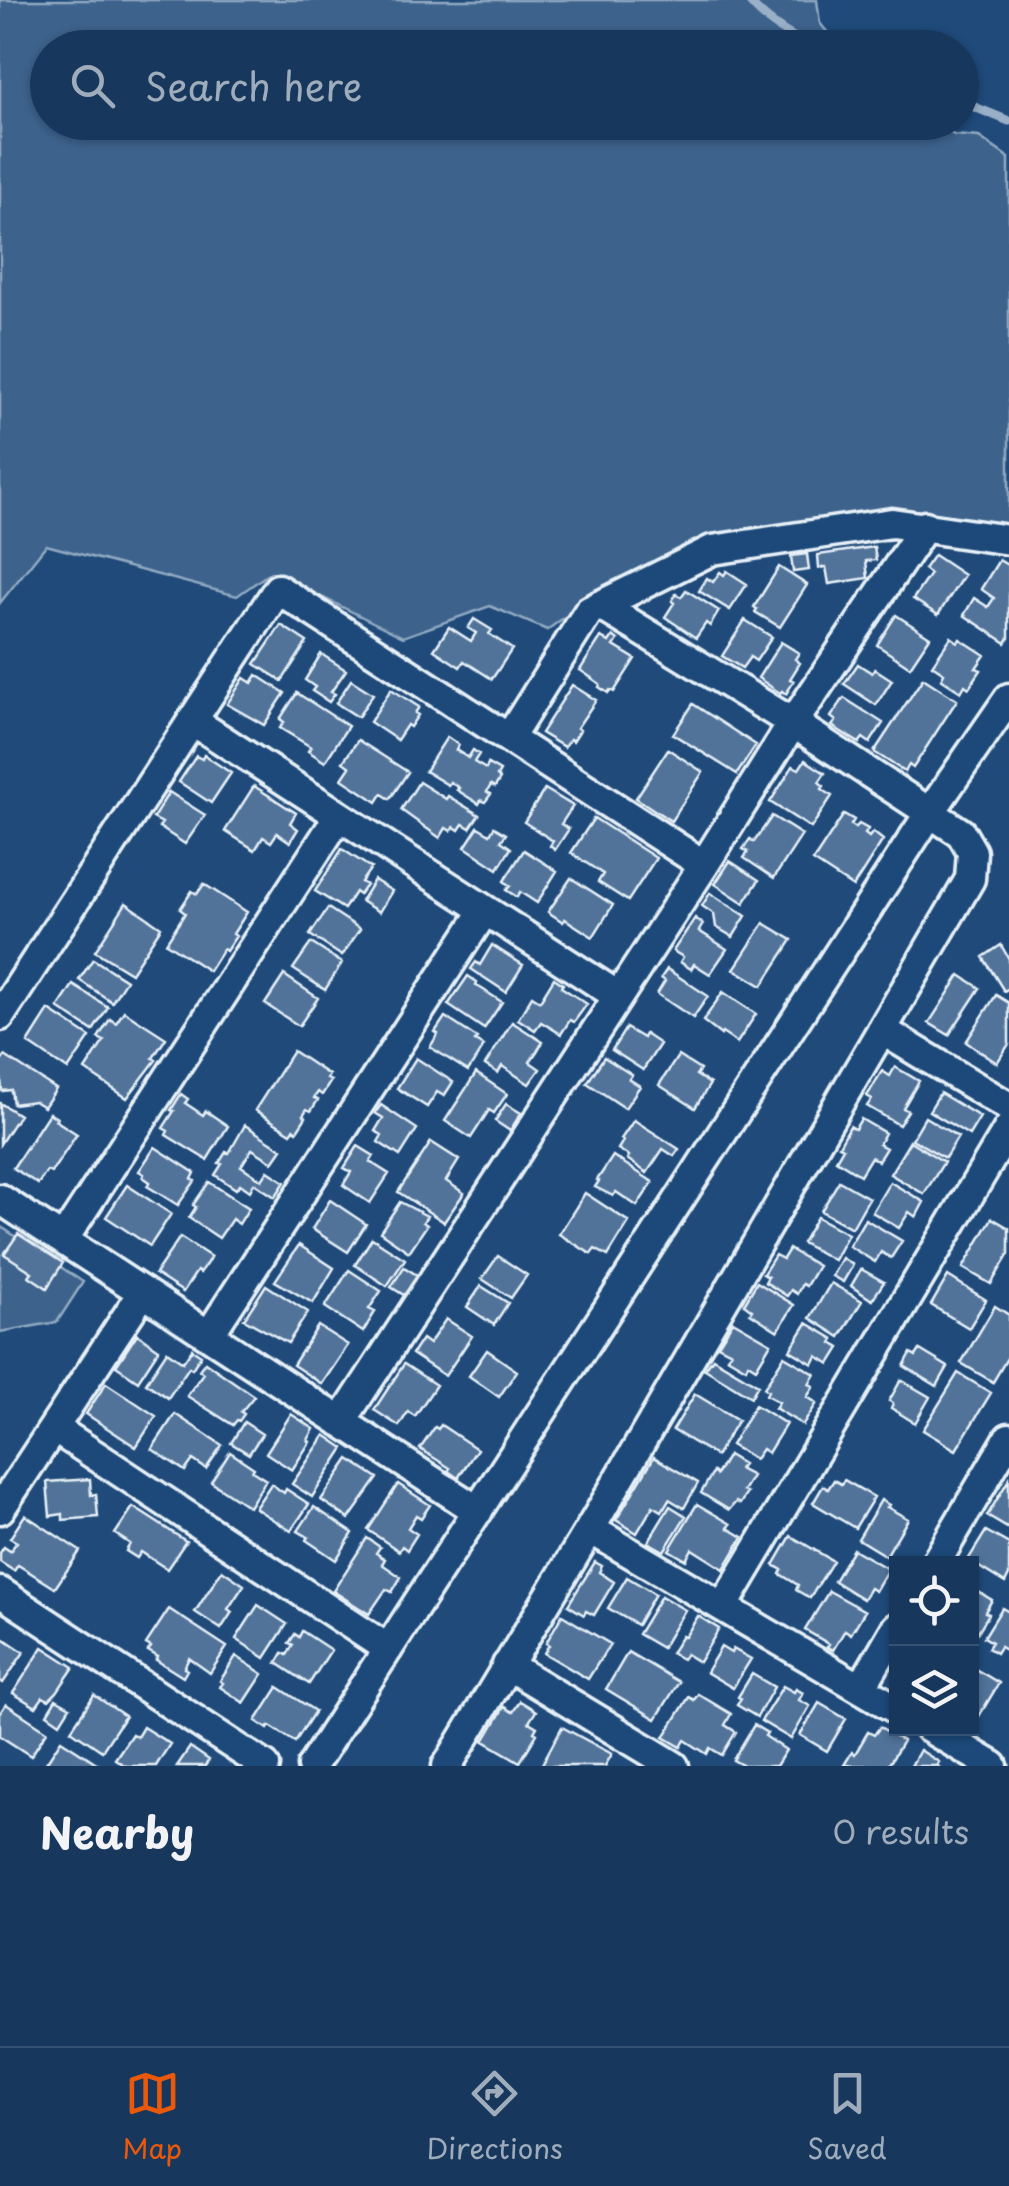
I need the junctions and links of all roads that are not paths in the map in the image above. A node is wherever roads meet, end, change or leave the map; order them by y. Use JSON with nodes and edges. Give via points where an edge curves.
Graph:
{"nodes":[{"id":1,"x":926,"y":526,"type":"junction"},
{"id":2,"x":1009,"y":540,"type":"edge"},
{"id":3,"x":600,"y":605,"type":"junction"},
{"id":4,"x":1009,"y":698,"type":"edge"},
{"id":5,"x":193,"y":721,"type":"junction"},
{"id":6,"x":793,"y":724,"type":"junction"},
{"id":7,"x":509,"y":738,"type":"junction"},
{"id":8,"x":929,"y":814,"type":"junction"},
{"id":9,"x":340,"y":816,"type":"junction"},
{"id":10,"x":704,"y":865,"type":"junction"},
{"id":11,"x":485,"y":910,"type":"junction"},
{"id":12,"x":618,"y":996,"type":"junction"},
{"id":13,"x":0,"y":1016,"type":"edge"},
{"id":14,"x":882,"y":1030,"type":"junction"},
{"id":15,"x":1009,"y":1107,"type":"edge"},
{"id":16,"x":1009,"y":1128,"type":"edge"},
{"id":17,"x":0,"y":1199,"type":"edge"},
{"id":18,"x":64,"y":1240,"type":"junction"},
{"id":19,"x":142,"y":1292,"type":"junction"},
{"id":20,"x":208,"y":1335,"type":"junction"},
{"id":21,"x":340,"y":1422,"type":"junction"},
{"id":22,"x":54,"y":1428,"type":"junction"},
{"id":23,"x":1009,"y":1438,"type":"edge"},
{"id":24,"x":0,"y":1509,"type":"edge"},
{"id":25,"x":478,"y":1511,"type":"junction"},
{"id":26,"x":590,"y":1529,"type":"junction"},
{"id":27,"x":940,"y":1556,"type":"edge"},
{"id":28,"x":0,"y":1592,"type":"edge"},
{"id":29,"x":723,"y":1607,"type":"junction"},
{"id":30,"x":889,"y":1640,"type":"edge"},
{"id":31,"x":388,"y":1649,"type":"junction"},
{"id":32,"x":507,"y":1665,"type":"junction"},
{"id":33,"x":861,"y":1688,"type":"junction"},
{"id":34,"x":889,"y":1705,"type":"edge"},
{"id":35,"x":942,"y":1736,"type":"edge"},
{"id":36,"x":635,"y":1756,"type":"edge"},
{"id":37,"x":265,"y":1766,"type":"edge"},
{"id":38,"x":312,"y":1766,"type":"edge"},
{"id":39,"x":448,"y":1766,"type":"edge"},
{"id":40,"x":674,"y":1766,"type":"edge"},
{"id":41,"x":993,"y":1766,"type":"edge"}],
"edges":[{"from":1,"to":2,"type":"street"},
{"from":1,"to":3,"type":"street","via":[[892,522],[712,550]]},
{"from":1,"to":6,"type":"street"},
{"from":3,"to":6,"type":"street"},
{"from":3,"to":7,"type":"street","via":[[589,611]]},
{"from":4,"to":8,"type":"street"},
{"from":5,"to":7,"type":"street","via":[[278,590]]},
{"from":5,"to":9,"type":"street"},
{"from":5,"to":13,"type":"street"},
{"from":6,"to":8,"type":"street"},
{"from":6,"to":10,"type":"street"},
{"from":7,"to":10,"type":"street"},
{"from":8,"to":14,"type":"street","via":[[960,833],[972,852],[970,879]]},
{"from":8,"to":25,"type":"street"},
{"from":9,"to":11,"type":"street"},
{"from":9,"to":18,"type":"street"},
{"from":10,"to":12,"type":"street"},
{"from":11,"to":12,"type":"street"},
{"from":11,"to":20,"type":"street"},
{"from":12,"to":21,"type":"street"},
{"from":14,"to":15,"type":"street"},
{"from":14,"to":26,"type":"street"},
{"from":16,"to":29,"type":"street"},
{"from":17,"to":18,"type":"street"},
{"from":18,"to":19,"type":"street"},
{"from":19,"to":20,"type":"street"},
{"from":19,"to":22,"type":"street"},
{"from":20,"to":21,"type":"street"},
{"from":21,"to":25,"type":"street"},
{"from":22,"to":24,"type":"street"},
{"from":22,"to":31,"type":"street"},
{"from":23,"to":27,"type":"street"},
{"from":25,"to":31,"type":"street"},
{"from":26,"to":29,"type":"street"},
{"from":26,"to":32,"type":"street"},
{"from":28,"to":37,"type":"street"},
{"from":29,"to":33,"type":"street"},
{"from":30,"to":33,"type":"street"},
{"from":31,"to":38,"type":"street"},
{"from":32,"to":36,"type":"street"},
{"from":32,"to":39,"type":"street"},
{"from":33,"to":34,"type":"street"},
{"from":35,"to":41,"type":"street"},
{"from":36,"to":40,"type":"street"}]}
